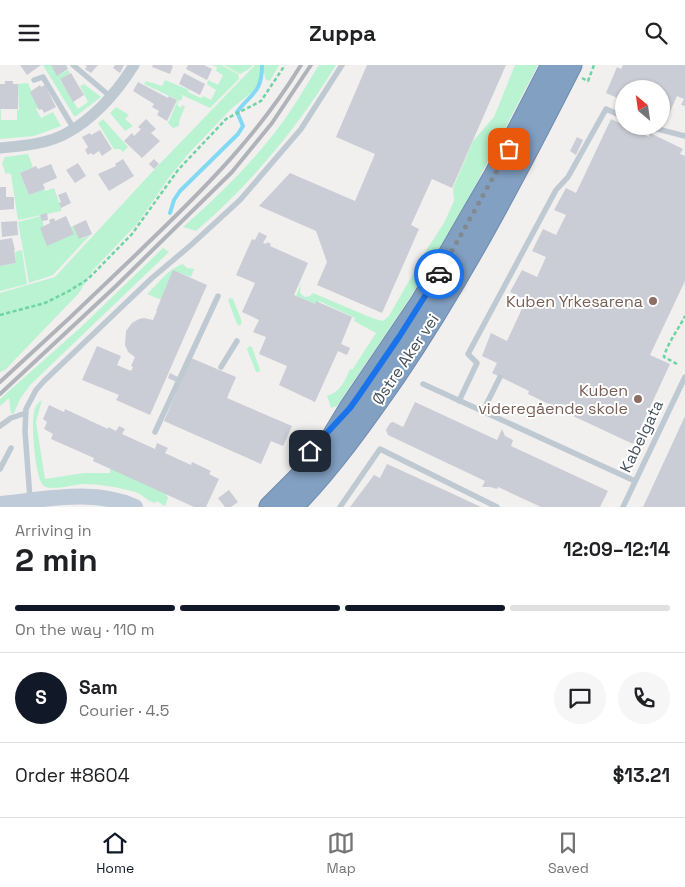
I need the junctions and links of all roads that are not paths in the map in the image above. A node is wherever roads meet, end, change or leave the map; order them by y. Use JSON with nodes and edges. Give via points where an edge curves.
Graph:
{"nodes":[{"id":1,"x":73,"y":65,"type":"edge"},
{"id":2,"x":134,"y":65,"type":"edge"},
{"id":3,"x":342,"y":65,"type":"edge"},
{"id":4,"x":552,"y":65,"type":"edge"},
{"id":5,"x":573,"y":70,"type":"edge"},
{"id":6,"x":34,"y":80,"type":"dead end"},
{"id":7,"x":111,"y":97,"type":"junction"},
{"id":8,"x":615,"y":113,"type":"edge"},
{"id":9,"x":74,"y":129,"type":"junction"},
{"id":10,"x":670,"y":132,"type":"edge"},
{"id":11,"x":685,"y":136,"type":"edge"},
{"id":12,"x":0,"y":149,"type":"edge"},
{"id":13,"x":218,"y":296,"type":"dead end"},
{"id":14,"x":237,"y":341,"type":"dead end"},
{"id":15,"x":221,"y":367,"type":"dead end"},
{"id":16,"x":500,"y":377,"type":"dead end"},
{"id":17,"x":685,"y":377,"type":"edge"},
{"id":18,"x":423,"y":384,"type":"dead end"},
{"id":19,"x":459,"y":401,"type":"junction"},
{"id":20,"x":350,"y":408,"type":"junction"},
{"id":21,"x":482,"y":411,"type":"junction"},
{"id":22,"x":26,"y":413,"type":"junction"},
{"id":23,"x":0,"y":426,"type":"edge"},
{"id":24,"x":155,"y":432,"type":"dead end"},
{"id":25,"x":11,"y":448,"type":"dead end"},
{"id":26,"x":0,"y":469,"type":"edge"},
{"id":27,"x":634,"y":481,"type":"junction"},
{"id":28,"x":30,"y":501,"type":"junction"},
{"id":29,"x":0,"y":505,"type":"edge"},
{"id":30,"x":136,"y":507,"type":"edge"},
{"id":31,"x":253,"y":507,"type":"edge"},
{"id":32,"x":270,"y":507,"type":"edge"},
{"id":33,"x":292,"y":507,"type":"edge"},
{"id":34,"x":340,"y":507,"type":"edge"},
{"id":35,"x":497,"y":507,"type":"edge"},
{"id":36,"x":623,"y":507,"type":"edge"}],
"edges":[{"from":1,"to":7,"type":"lane"},
{"from":2,"to":7,"type":"street"},
{"from":3,"to":22,"type":"lane","via":[[301,129],[257,182],[44,381],[36,390]]},
{"from":4,"to":20,"type":"highway","name":"Østre Aker vei","via":[[496,175],[449,257],[404,331]]},
{"from":5,"to":33,"type":"highway","name":"Østre Aker vei","via":[[433,317],[344,447]]},
{"from":6,"to":9,"type":"lane","via":[[42,77]]},
{"from":7,"to":9,"type":"street"},
{"from":8,"to":19,"type":"lane","via":[[606,109],[568,177],[556,190],[468,354],[477,363]]},
{"from":9,"to":12,"type":"street","via":[[38,143]]},
{"from":10,"to":11,"type":"lane"},
{"from":13,"to":24,"type":"lane"},
{"from":14,"to":15,"type":"lane"},
{"from":16,"to":21,"type":"lane"},
{"from":17,"to":27,"type":"lane","name":"Kabelgata"},
{"from":18,"to":19,"type":"lane"},
{"from":19,"to":21,"type":"lane"},
{"from":20,"to":31,"type":"highway","via":[[294,469]]},
{"from":20,"to":32,"type":"highway","name":"Østre Aker vei","via":[[330,441]]},
{"from":21,"to":27,"type":"lane"},
{"from":22,"to":23,"type":"lane"},
{"from":22,"to":28,"type":"lane"},
{"from":25,"to":26,"type":"lane"},
{"from":27,"to":36,"type":"lane","name":"Kabelgata"},
{"from":28,"to":29,"type":"street"},
{"from":28,"to":30,"type":"street","via":[[82,496],[116,500]]},
{"from":34,"to":35,"type":"lane","via":[[380,449]]}]}
